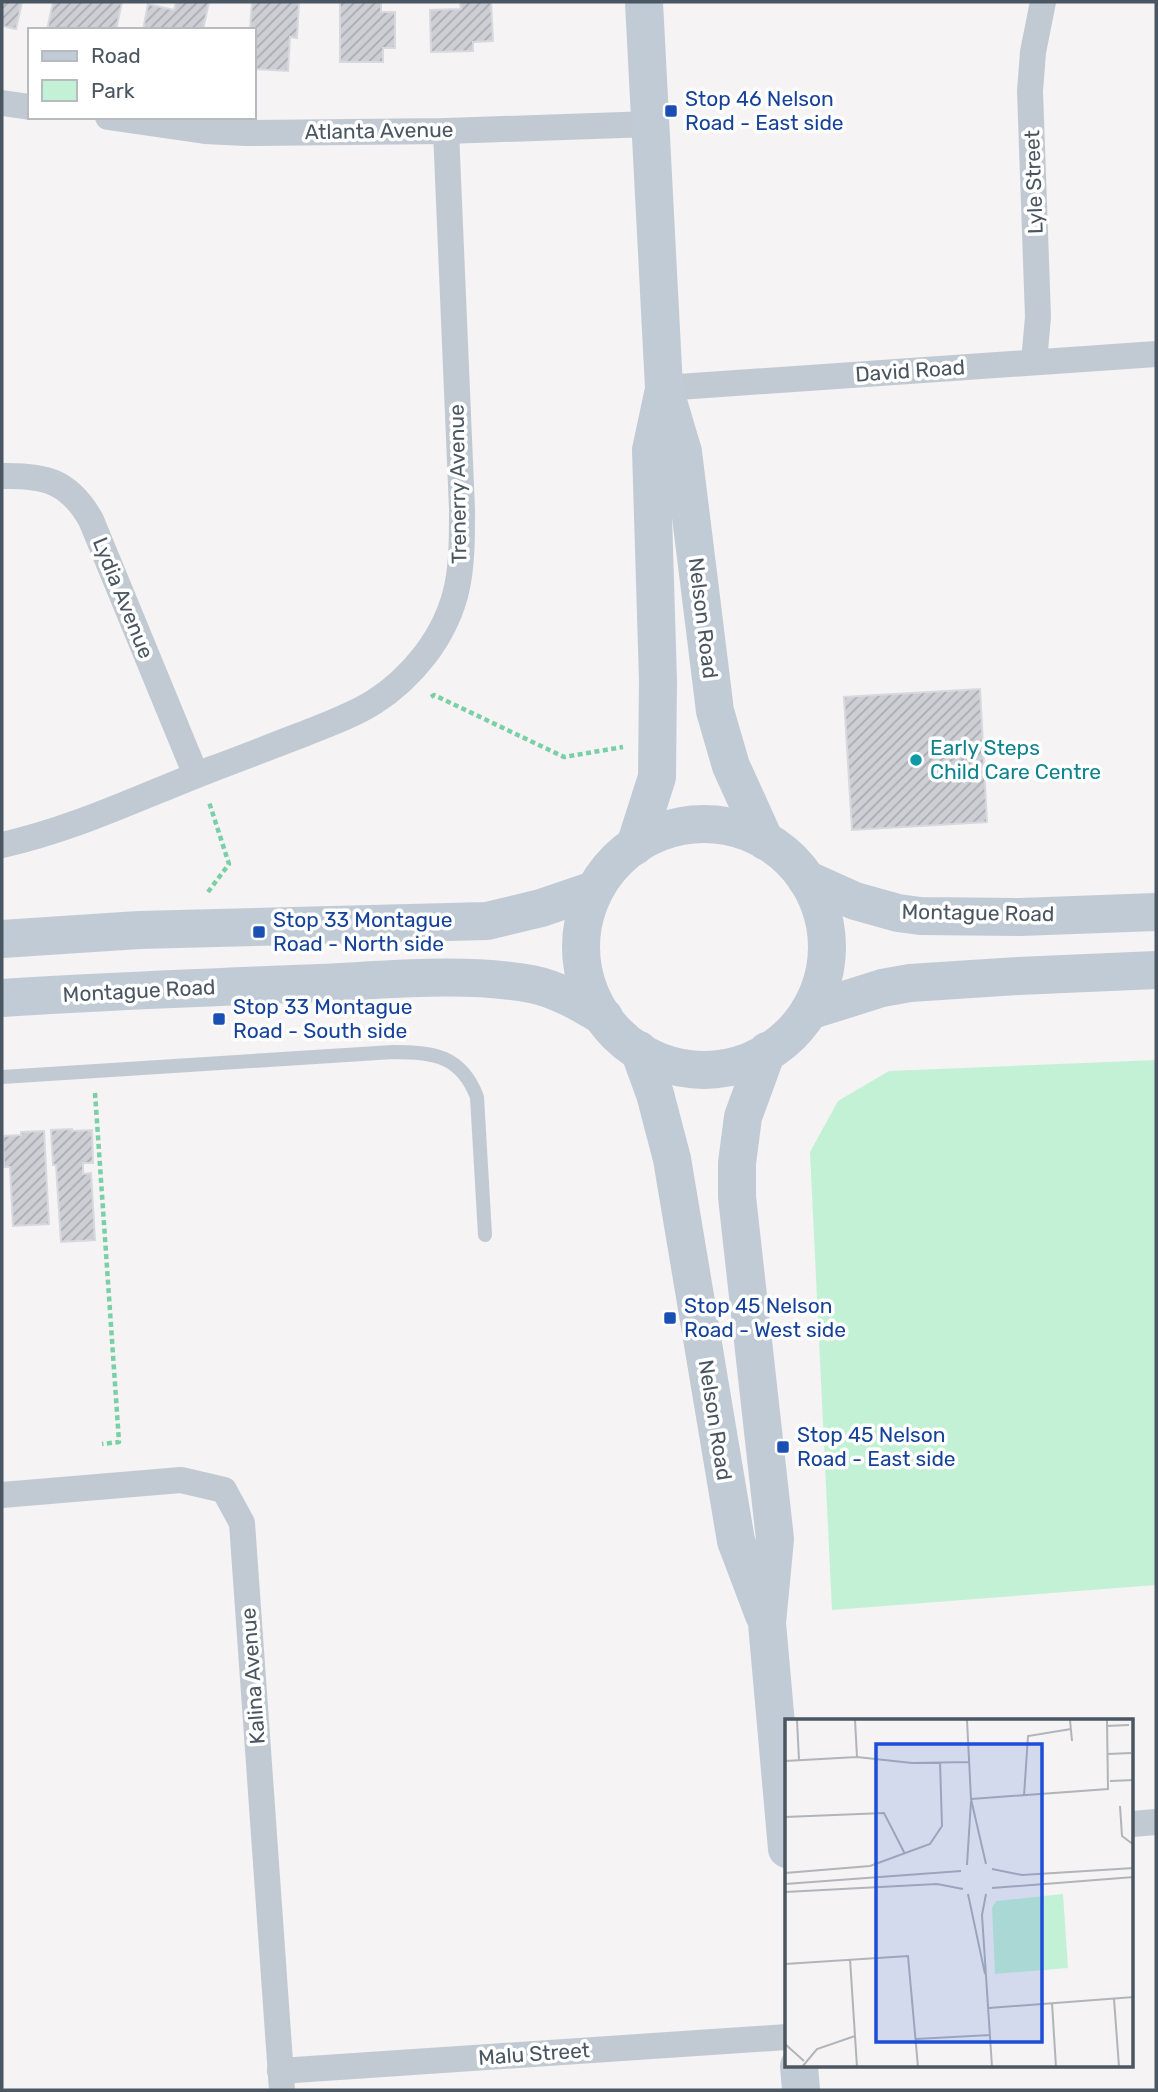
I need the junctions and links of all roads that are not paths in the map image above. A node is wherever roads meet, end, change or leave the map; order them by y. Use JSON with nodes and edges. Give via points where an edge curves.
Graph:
{"nodes":[{"id":1,"x":644,"y":2,"type":"edge"},
{"id":2,"x":1043,"y":2,"type":"edge"},
{"id":3,"x":2,"y":103,"type":"edge"},
{"id":4,"x":28,"y":107,"type":"edge"},
{"id":5,"x":122,"y":119,"type":"edge"},
{"id":6,"x":651,"y":124,"type":"junction"},
{"id":7,"x":446,"y":131,"type":"junction"},
{"id":8,"x":1156,"y":354,"type":"edge"},
{"id":9,"x":1034,"y":362,"type":"junction"},
{"id":10,"x":664,"y":388,"type":"junction"},
{"id":11,"x":2,"y":476,"type":"edge"},
{"id":12,"x":196,"y":775,"type":"junction"},
{"id":13,"x":765,"y":841,"type":"junction"},
{"id":14,"x":2,"y":845,"type":"edge"},
{"id":15,"x":635,"y":846,"type":"junction"},
{"id":16,"x":806,"y":879,"type":"junction"},
{"id":17,"x":594,"y":890,"type":"junction"},
{"id":18,"x":1156,"y":912,"type":"edge"},
{"id":19,"x":2,"y":939,"type":"edge"},
{"id":20,"x":1156,"y":970,"type":"edge"},
{"id":21,"x":2,"y":998,"type":"edge"},
{"id":22,"x":809,"y":1011,"type":"junction"},
{"id":23,"x":604,"y":1017,"type":"junction"},
{"id":24,"x":639,"y":1050,"type":"junction"},
{"id":25,"x":767,"y":1051,"type":"junction"},
{"id":26,"x":2,"y":1077,"type":"edge"},
{"id":27,"x":485,"y":1235,"type":"dead end"},
{"id":28,"x":2,"y":1495,"type":"edge"},
{"id":29,"x":767,"y":1623,"type":"junction"},
{"id":30,"x":1156,"y":1822,"type":"edge"},
{"id":31,"x":1134,"y":1824,"type":"edge"},
{"id":32,"x":785,"y":1826,"type":"edge"},
{"id":33,"x":785,"y":2037,"type":"edge"},
{"id":34,"x":799,"y":2068,"type":"edge"},
{"id":35,"x":281,"y":2080,"type":"edge"},
{"id":36,"x":801,"y":2090,"type":"edge"}],
"edges":[{"from":1,"to":6,"type":"main road","name":"Nelson Road"},
{"from":2,"to":9,"type":"street","name":"Lyle Street","via":[[1030,83],[1038,317]]},
{"from":3,"to":4,"type":"street"},
{"from":5,"to":7,"type":"street","name":"Atlanta Avenue","via":[[246,133]]},
{"from":6,"to":7,"type":"street","name":"Atlanta Avenue"},
{"from":6,"to":10,"type":"main road","name":"Nelson Road"},
{"from":7,"to":12,"type":"street","name":"Trenerry Avenue","via":[[461,509],[455,599],[425,655],[402,681],[374,702],[335,722]]},
{"from":8,"to":9,"type":"street","name":"David Road"},
{"from":9,"to":10,"type":"street","name":"David Road"},
{"from":10,"to":13,"type":"main road","name":"Nelson Road","via":[[683,452],[715,711],[731,766]]},
{"from":10,"to":15,"type":"main road","name":"Nelson Road","via":[[651,450],[657,777]]},
{"from":11,"to":12,"type":"street","name":"Lydia Avenue","via":[[50,481],[81,502]]},
{"from":12,"to":14,"type":"street","name":"Trenerry Avenue","via":[[86,820]]},
{"from":13,"to":15,"type":"main road","via":[[722,826],[699,825],[676,828]]},
{"from":13,"to":16,"type":"main road"},
{"from":15,"to":17,"type":"main road","via":[[619,858]]},
{"from":16,"to":18,"type":"main road","name":"Montague Road","via":[[855,901],[920,916]]},
{"from":16,"to":22,"type":"main road","via":[[818,895],[828,934],[825,974]]},
{"from":17,"to":19,"type":"main road","via":[[486,922],[139,930]]},
{"from":17,"to":23,"type":"main road","via":[[584,917],[581,954],[589,990]]},
{"from":20,"to":22,"type":"main road","via":[[910,983]]},
{"from":21,"to":23,"type":"main road","name":"Montague Road","via":[[424,979],[496,980],[534,985],[577,1000]]},
{"from":22,"to":25,"type":"main road","via":[[798,1027]]},
{"from":23,"to":24,"type":"main road"},
{"from":24,"to":25,"type":"main road","via":[[653,1058],[703,1069],[736,1064]]},
{"from":24,"to":29,"type":"main road","name":"Nelson Road","via":[[672,1158],[736,1541]]},
{"from":25,"to":29,"type":"main road","name":"Nelson Road","via":[[743,1117],[737,1163],[775,1539]]},
{"from":26,"to":27,"type":"lane","via":[[393,1052],[420,1052],[445,1059],[471,1081],[477,1097]]},
{"from":28,"to":35,"type":"street","name":"Kalina Avenue","via":[[181,1480],[224,1490],[242,1523]]},
{"from":29,"to":32,"type":"main road","name":"Nelson Road"},
{"from":30,"to":31,"type":"street"},
{"from":33,"to":35,"type":"street","name":"Malu Street"},
{"from":34,"to":36,"type":"main road"}]}
